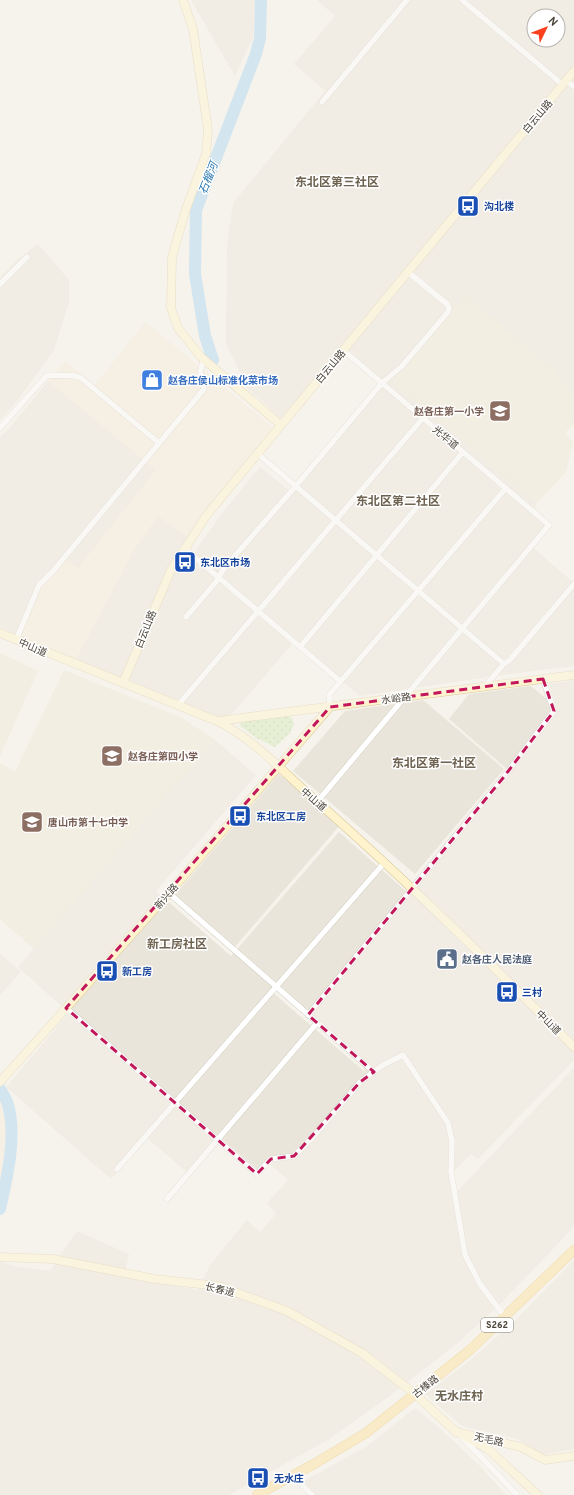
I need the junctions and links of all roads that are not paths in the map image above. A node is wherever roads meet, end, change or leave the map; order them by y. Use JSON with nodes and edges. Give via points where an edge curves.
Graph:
{"nodes":[{"id":1,"x":183,"y":0,"type":"edge"},
{"id":2,"x":407,"y":0,"type":"edge"},
{"id":3,"x":462,"y":0,"type":"edge"},
{"id":4,"x":574,"y":71,"type":"edge"},
{"id":5,"x":564,"y":82,"type":"junction"},
{"id":6,"x":574,"y":87,"type":"edge"},
{"id":7,"x":322,"y":102,"type":"dead end"},
{"id":8,"x":27,"y":257,"type":"dead end"},
{"id":9,"x":408,"y":272,"type":"junction"},
{"id":10,"x":0,"y":284,"type":"edge"},
{"id":11,"x":343,"y":350,"type":"junction"},
{"id":12,"x":204,"y":359,"type":"junction"},
{"id":13,"x":382,"y":383,"type":"junction"},
{"id":14,"x":423,"y":418,"type":"junction"},
{"id":15,"x":281,"y":425,"type":"junction"},
{"id":16,"x":0,"y":428,"type":"edge"},
{"id":17,"x":159,"y":443,"type":"junction"},
{"id":18,"x":463,"y":452,"type":"junction"},
{"id":19,"x":258,"y":454,"type":"junction"},
{"id":20,"x":295,"y":486,"type":"junction"},
{"id":21,"x":506,"y":488,"type":"junction"},
{"id":22,"x":335,"y":520,"type":"junction"},
{"id":23,"x":184,"y":548,"type":"junction"},
{"id":24,"x":376,"y":555,"type":"junction"},
{"id":25,"x":219,"y":578,"type":"junction"},
{"id":26,"x":574,"y":584,"type":"edge"},
{"id":27,"x":418,"y":590,"type":"junction"},
{"id":28,"x":258,"y":611,"type":"junction"},
{"id":29,"x":186,"y":618,"type":"dead end"},
{"id":30,"x":462,"y":628,"type":"junction"},
{"id":31,"x":0,"y":633,"type":"edge"},
{"id":32,"x":16,"y":640,"type":"junction"},
{"id":33,"x":300,"y":647,"type":"junction"},
{"id":34,"x":504,"y":664,"type":"junction"},
{"id":35,"x":574,"y":675,"type":"edge"},
{"id":36,"x":542,"y":679,"type":"junction"},
{"id":37,"x":340,"y":681,"type":"junction"},
{"id":38,"x":123,"y":683,"type":"junction"},
{"id":39,"x":484,"y":687,"type":"junction"},
{"id":40,"x":405,"y":697,"type":"junction"},
{"id":41,"x":178,"y":705,"type":"junction"},
{"id":42,"x":330,"y":706,"type":"junction"},
{"id":43,"x":217,"y":721,"type":"junction"},
{"id":44,"x":278,"y":768,"type":"junction"},
{"id":45,"x":317,"y":802,"type":"junction"},
{"id":46,"x":385,"y":862,"type":"junction"},
{"id":47,"x":413,"y":889,"type":"junction"},
{"id":48,"x":169,"y":894,"type":"junction"},
{"id":49,"x":276,"y":987,"type":"junction"},
{"id":50,"x":66,"y":1008,"type":"junction"},
{"id":51,"x":308,"y":1015,"type":"junction"},
{"id":52,"x":317,"y":1023,"type":"junction"},
{"id":53,"x":574,"y":1048,"type":"edge"},
{"id":54,"x":374,"y":1072,"type":"junction"},
{"id":55,"x":0,"y":1082,"type":"edge"},
{"id":56,"x":175,"y":1103,"type":"junction"},
{"id":57,"x":217,"y":1140,"type":"junction"},
{"id":58,"x":117,"y":1169,"type":"dead end"},
{"id":59,"x":166,"y":1199,"type":"dead end"},
{"id":60,"x":574,"y":1250,"type":"edge"},
{"id":61,"x":0,"y":1257,"type":"edge"},
{"id":62,"x":505,"y":1317,"type":"junction"},
{"id":63,"x":415,"y":1394,"type":"junction"},
{"id":64,"x":456,"y":1432,"type":"junction"},
{"id":65,"x":574,"y":1456,"type":"edge"},
{"id":66,"x":293,"y":1476,"type":"junction"},
{"id":67,"x":257,"y":1495,"type":"edge"},
{"id":68,"x":312,"y":1495,"type":"edge"},
{"id":69,"x":517,"y":1495,"type":"edge"},
{"id":70,"x":538,"y":1495,"type":"edge"}],
"edges":[{"from":1,"to":12,"type":"street","via":[[193,29],[208,130],[206,154],[184,212],[172,257],[171,308],[178,328]]},
{"from":2,"to":7,"type":"street"},
{"from":3,"to":5,"type":"street"},
{"from":4,"to":5,"type":"street","name":"白云山路"},
{"from":5,"to":6,"type":"street"},
{"from":5,"to":9,"type":"street","name":"白云山路"},
{"from":8,"to":10,"type":"street"},
{"from":9,"to":11,"type":"street","name":"白云山路"},
{"from":9,"to":13,"type":"street","via":[[447,304],[449,310],[402,366]]},
{"from":11,"to":13,"type":"street","name":"光华道"},
{"from":11,"to":15,"type":"street","name":"白云山路"},
{"from":12,"to":15,"type":"street"},
{"from":12,"to":17,"type":"street","via":[[200,372],[204,389]]},
{"from":13,"to":14,"type":"street","name":"光华道"},
{"from":13,"to":20,"type":"street"},
{"from":14,"to":18,"type":"street","name":"光华道"},
{"from":14,"to":22,"type":"street"},
{"from":15,"to":19,"type":"street","name":"白云山路"},
{"from":16,"to":17,"type":"street","via":[[47,375],[76,376]]},
{"from":17,"to":32,"type":"street","via":[[39,585]]},
{"from":18,"to":21,"type":"street","name":"光华道"},
{"from":18,"to":24,"type":"street"},
{"from":19,"to":20,"type":"street"},
{"from":19,"to":23,"type":"street","name":"白云山路","via":[[206,516]]},
{"from":20,"to":22,"type":"street"},
{"from":20,"to":25,"type":"street","via":[[225,567]]},
{"from":21,"to":27,"type":"street"},
{"from":21,"to":30,"type":"street","name":"光华道","via":[[549,525]]},
{"from":22,"to":24,"type":"street"},
{"from":22,"to":28,"type":"street"},
{"from":23,"to":25,"type":"street"},
{"from":23,"to":38,"type":"street","name":"白云山路","via":[[152,610]]},
{"from":24,"to":27,"type":"street"},
{"from":24,"to":33,"type":"street"},
{"from":25,"to":28,"type":"street"},
{"from":25,"to":29,"type":"street"},
{"from":26,"to":34,"type":"street"},
{"from":27,"to":30,"type":"street"},
{"from":27,"to":37,"type":"street"},
{"from":28,"to":33,"type":"street"},
{"from":28,"to":41,"type":"street"},
{"from":30,"to":34,"type":"street"},
{"from":30,"to":40,"type":"street"},
{"from":31,"to":32,"type":"street","name":"中山道"},
{"from":32,"to":38,"type":"street","name":"中山道"},
{"from":33,"to":37,"type":"street"},
{"from":34,"to":39,"type":"street"},
{"from":35,"to":36,"type":"street","name":"水峪路"},
{"from":36,"to":39,"type":"street","name":"水峪路"},
{"from":36,"to":47,"type":"street","via":[[554,711]]},
{"from":37,"to":42,"type":"street","via":[[329,695]]},
{"from":38,"to":41,"type":"street","name":"中山道"},
{"from":39,"to":40,"type":"street","name":"水峪路"},
{"from":40,"to":42,"type":"street","name":"水峪路"},
{"from":40,"to":45,"type":"street"},
{"from":41,"to":43,"type":"street","name":"中山道"},
{"from":42,"to":43,"type":"street","name":"水峪路"},
{"from":42,"to":44,"type":"street","name":"新兴路"},
{"from":43,"to":44,"type":"street","name":"中山道","via":[[244,737]]},
{"from":44,"to":45,"type":"street","name":"中山道"},
{"from":44,"to":48,"type":"street","name":"新兴路"},
{"from":45,"to":46,"type":"street","name":"中山道"},
{"from":46,"to":47,"type":"street","name":"中山道"},
{"from":46,"to":49,"type":"street"},
{"from":47,"to":51,"type":"street"},
{"from":47,"to":53,"type":"street","name":"中山道"},
{"from":48,"to":49,"type":"street"},
{"from":48,"to":50,"type":"street","name":"新兴路"},
{"from":49,"to":51,"type":"street"},
{"from":49,"to":56,"type":"street"},
{"from":50,"to":55,"type":"street","name":"新兴路"},
{"from":50,"to":56,"type":"street"},
{"from":51,"to":52,"type":"street"},
{"from":52,"to":54,"type":"street"},
{"from":52,"to":57,"type":"street"},
{"from":54,"to":57,"type":"street","via":[[360,1082],[294,1156],[271,1159],[257,1174]]},
{"from":54,"to":62,"type":"street","via":[[403,1055],[448,1123],[452,1141],[451,1172],[465,1255],[480,1284]]},
{"from":56,"to":57,"type":"street"},
{"from":56,"to":58,"type":"street"},
{"from":57,"to":59,"type":"street"},
{"from":60,"to":62,"type":"main road","name":"古榛路","number":"S262"},
{"from":61,"to":63,"type":"street","name":"长春道","via":[[53,1259],[155,1278],[218,1286],[287,1311],[362,1353]]},
{"from":62,"to":63,"type":"main road","name":"古榛路","number":"S262","via":[[470,1350]]},
{"from":63,"to":64,"type":"street","name":"无毛路"},
{"from":63,"to":66,"type":"main road","name":"古榛路","number":"S262","via":[[366,1433]]},
{"from":64,"to":65,"type":"street","name":"无毛路","via":[[521,1447],[545,1460]]},
{"from":64,"to":69,"type":"street"},
{"from":64,"to":70,"type":"street","via":[[488,1449]]},
{"from":66,"to":67,"type":"main road","name":"古榛路","number":"S262"},
{"from":66,"to":68,"type":"street"}]}
